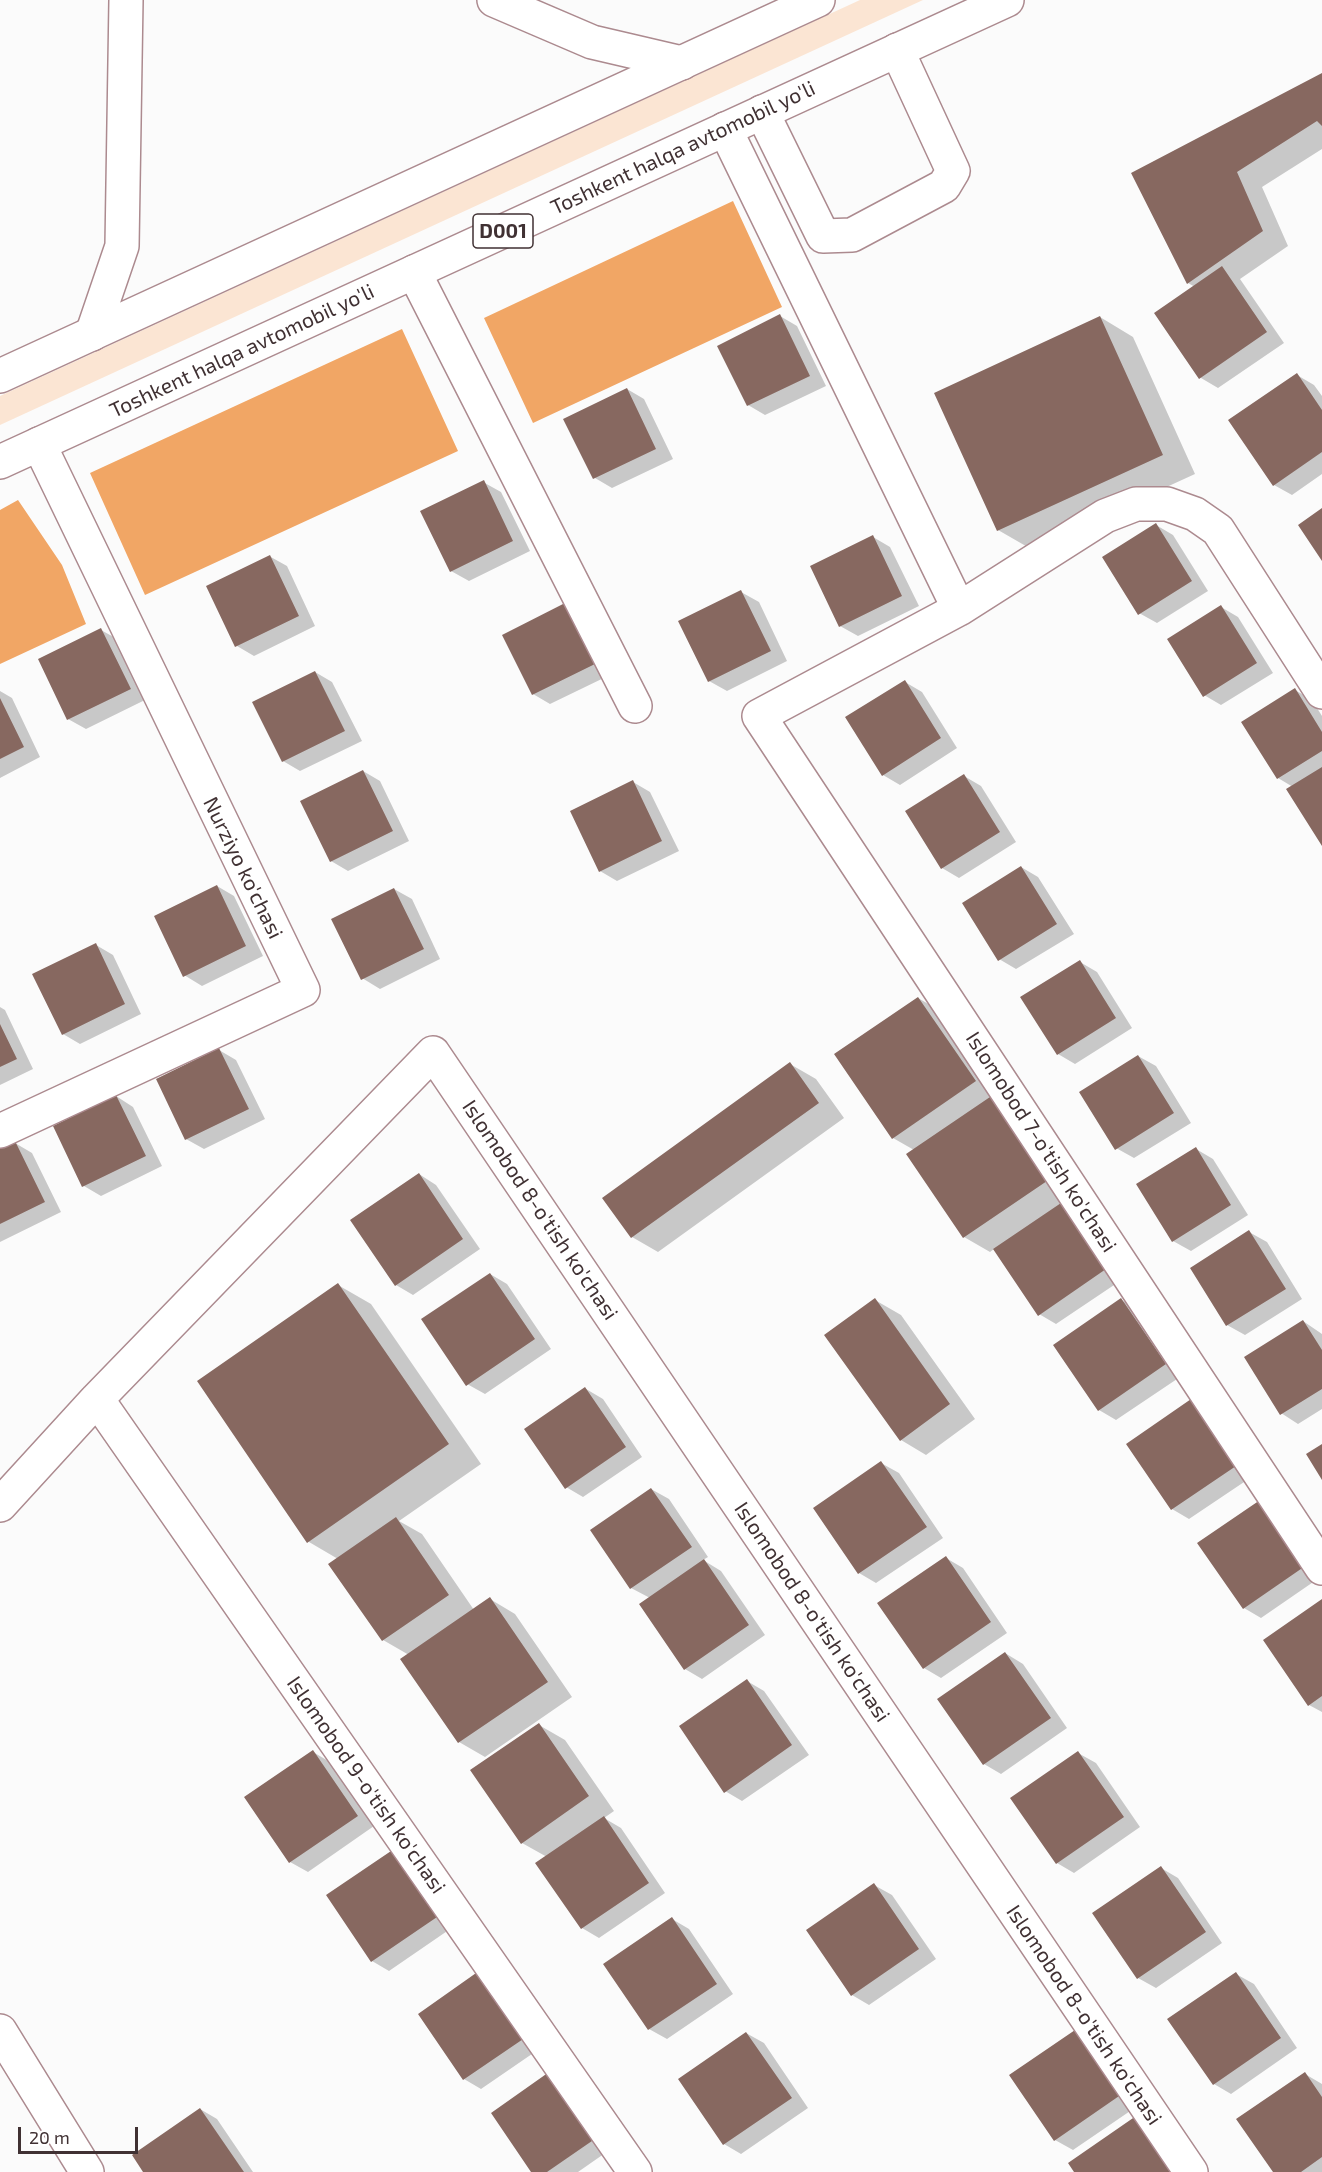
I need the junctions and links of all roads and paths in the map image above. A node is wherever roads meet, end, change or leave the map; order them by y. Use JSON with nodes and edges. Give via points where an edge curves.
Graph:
{"nodes":[{"id":1,"x":126,"y":0,"type":"edge"},
{"id":2,"x":494,"y":0,"type":"edge"},
{"id":3,"x":818,"y":0,"type":"edge"},
{"id":4,"x":1007,"y":0,"type":"edge"},
{"id":5,"x":897,"y":50,"type":"junction"},
{"id":6,"x":682,"y":63,"type":"junction"},
{"id":7,"x":762,"y":112,"type":"junction"},
{"id":8,"x":725,"y":129,"type":"junction"},
{"id":9,"x":414,"y":272,"type":"junction"},
{"id":10,"x":92,"y":334,"type":"junction"},
{"id":11,"x":0,"y":376,"type":"edge"},
{"id":12,"x":39,"y":444,"type":"junction"},
{"id":13,"x":0,"y":462,"type":"edge"},
{"id":14,"x":959,"y":609,"type":"junction"},
{"id":15,"x":1322,"y":692,"type":"edge"},
{"id":16,"x":635,"y":706,"type":"dead end"},
{"id":17,"x":0,"y":1131,"type":"edge"},
{"id":18,"x":97,"y":1399,"type":"junction"},
{"id":19,"x":0,"y":1505,"type":"edge"},
{"id":20,"x":1322,"y":1568,"type":"edge"},
{"id":21,"x":0,"y":2031,"type":"edge"},
{"id":22,"x":87,"y":2172,"type":"edge"},
{"id":23,"x":634,"y":2172,"type":"edge"},
{"id":24,"x":1191,"y":2172,"type":"edge"}],
"edges":[{"from":1,"to":10,"type":"main road","via":[[122,246]]},
{"from":2,"to":6,"type":"main road","via":[[592,42]]},
{"from":3,"to":6,"type":"main road"},
{"from":4,"to":5,"type":"main road","name":"Toshkent halqa avtomobil yo'li","number":"D001"},
{"from":5,"to":7,"type":"main road","name":"Toshkent halqa avtomobil yo'li","number":"D001"},
{"from":5,"to":7,"type":"main road","via":[[953,171],[944,186],[852,235],[823,236]]},
{"from":6,"to":10,"type":"main road"},
{"from":7,"to":8,"type":"main road","name":"Toshkent halqa avtomobil yo'li","number":"D001"},
{"from":8,"to":9,"type":"main road","name":"Toshkent halqa avtomobil yo'li","number":"D001"},
{"from":8,"to":14,"type":"main road"},
{"from":9,"to":12,"type":"main road","name":"Toshkent halqa avtomobil yo'li","number":"D001"},
{"from":9,"to":16,"type":"main road"},
{"from":10,"to":11,"type":"main road"},
{"from":12,"to":13,"type":"main road","name":"Toshkent halqa avtomobil yo'li","number":"D001"},
{"from":12,"to":17,"type":"main road","name":"Nurziyo ko'chasi","via":[[303,990]]},
{"from":14,"to":15,"type":"main road","via":[[1105,516],[1136,504],[1167,504],[1195,514],[1218,530]]},
{"from":14,"to":20,"type":"main road","name":"Islomobod 7-o'tish ko'chasi","via":[[759,716]]},
{"from":18,"to":19,"type":"main road"},
{"from":18,"to":23,"type":"main road","name":"Islomobod 9-o'tish ko'chasi"},
{"from":18,"to":24,"type":"main road","name":"Islomobod 8-o'tish ko'chasi","via":[[433,1053]]},
{"from":21,"to":22,"type":"main road"}]}
